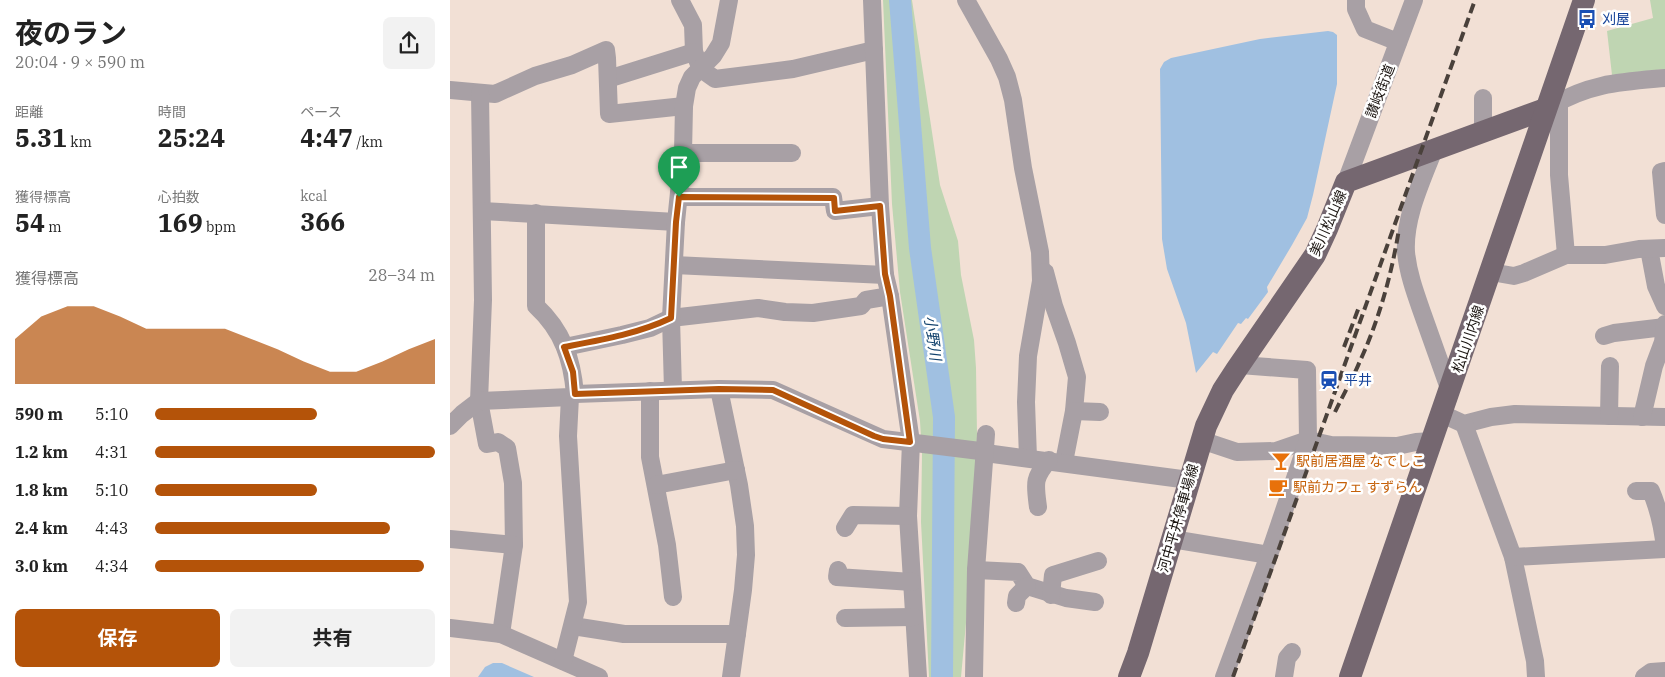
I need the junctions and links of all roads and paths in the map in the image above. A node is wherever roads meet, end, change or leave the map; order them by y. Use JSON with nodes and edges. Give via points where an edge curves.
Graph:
{"nodes":[{"id":1,"x":680,"y":0,"type":"edge"},
{"id":2,"x":729,"y":0,"type":"edge"},
{"id":3,"x":872,"y":0,"type":"edge"},
{"id":4,"x":966,"y":0,"type":"edge"},
{"id":5,"x":1356,"y":0,"type":"edge"},
{"id":6,"x":1414,"y":0,"type":"edge"},
{"id":7,"x":1584,"y":0,"type":"edge"},
{"id":8,"x":1398,"y":42,"type":"junction"},
{"id":9,"x":874,"y":50,"type":"junction"},
{"id":10,"x":694,"y":52,"type":"junction"},
{"id":11,"x":701,"y":69,"type":"junction"},
{"id":12,"x":1665,"y":78,"type":"edge"},
{"id":13,"x":608,"y":79,"type":"junction"},
{"id":14,"x":450,"y":90,"type":"edge"},
{"id":15,"x":480,"y":93,"type":"junction"},
{"id":16,"x":1483,"y":98,"type":"dead end"},
{"id":17,"x":1552,"y":105,"type":"junction"},
{"id":18,"x":684,"y":106,"type":"junction"},
{"id":19,"x":1482,"y":132,"type":"junction"},
{"id":20,"x":1434,"y":149,"type":"junction"},
{"id":21,"x":683,"y":153,"type":"junction"},
{"id":22,"x":792,"y":153,"type":"dead end"},
{"id":23,"x":1665,"y":171,"type":"edge"},
{"id":24,"x":1346,"y":182,"type":"junction"},
{"id":25,"x":679,"y":197,"type":"junction"},
{"id":26,"x":880,"y":206,"type":"junction"},
{"id":27,"x":482,"y":211,"type":"junction"},
{"id":28,"x":536,"y":214,"type":"junction"},
{"id":29,"x":1665,"y":215,"type":"edge"},
{"id":30,"x":676,"y":222,"type":"junction"},
{"id":31,"x":1657,"y":248,"type":"edge"},
{"id":32,"x":1040,"y":252,"type":"junction"},
{"id":33,"x":1566,"y":255,"type":"junction"},
{"id":34,"x":674,"y":265,"type":"junction"},
{"id":35,"x":1491,"y":272,"type":"junction"},
{"id":36,"x":885,"y":274,"type":"junction"},
{"id":37,"x":890,"y":296,"type":"junction"},
{"id":38,"x":1665,"y":306,"type":"edge"},
{"id":39,"x":671,"y":318,"type":"junction"},
{"id":40,"x":1665,"y":325,"type":"edge"},
{"id":41,"x":1604,"y":336,"type":"dead end"},
{"id":42,"x":564,"y":347,"type":"junction"},
{"id":43,"x":1240,"y":365,"type":"junction"},
{"id":44,"x":1610,"y":366,"type":"dead end"},
{"id":45,"x":719,"y":389,"type":"junction"},
{"id":46,"x":673,"y":390,"type":"junction"},
{"id":47,"x":650,"y":391,"type":"junction"},
{"id":48,"x":1450,"y":391,"type":"junction"},
{"id":49,"x":573,"y":396,"type":"junction"},
{"id":50,"x":479,"y":401,"type":"junction"},
{"id":51,"x":1074,"y":411,"type":"junction"},
{"id":52,"x":1100,"y":412,"type":"dead end"},
{"id":53,"x":1442,"y":414,"type":"junction"},
{"id":54,"x":1609,"y":416,"type":"junction"},
{"id":55,"x":1642,"y":417,"type":"junction"},
{"id":56,"x":1665,"y":417,"type":"edge"},
{"id":57,"x":1464,"y":424,"type":"junction"},
{"id":58,"x":450,"y":426,"type":"edge"},
{"id":59,"x":986,"y":434,"type":"dead end"},
{"id":60,"x":1201,"y":440,"type":"junction"},
{"id":61,"x":1308,"y":440,"type":"junction"},
{"id":62,"x":1432,"y":441,"type":"junction"},
{"id":63,"x":913,"y":442,"type":"junction"},
{"id":64,"x":982,"y":451,"type":"junction"},
{"id":65,"x":1028,"y":458,"type":"junction"},
{"id":66,"x":1057,"y":461,"type":"junction"},
{"id":67,"x":736,"y":470,"type":"junction"},
{"id":68,"x":1189,"y":480,"type":"junction"},
{"id":69,"x":656,"y":485,"type":"junction"},
{"id":70,"x":1636,"y":491,"type":"dead end"},
{"id":71,"x":1038,"y":507,"type":"dead end"},
{"id":72,"x":908,"y":516,"type":"junction"},
{"id":73,"x":844,"y":528,"type":"dead end"},
{"id":74,"x":450,"y":539,"type":"edge"},
{"id":75,"x":1172,"y":539,"type":"junction"},
{"id":76,"x":514,"y":545,"type":"junction"},
{"id":77,"x":1665,"y":549,"type":"edge"},
{"id":78,"x":1269,"y":554,"type":"junction"},
{"id":79,"x":1513,"y":557,"type":"junction"},
{"id":80,"x":1098,"y":561,"type":"dead end"},
{"id":81,"x":838,"y":570,"type":"dead end"},
{"id":82,"x":976,"y":570,"type":"junction"},
{"id":83,"x":912,"y":582,"type":"junction"},
{"id":84,"x":1027,"y":586,"type":"junction"},
{"id":85,"x":1051,"y":595,"type":"junction"},
{"id":86,"x":674,"y":597,"type":"dead end"},
{"id":87,"x":1095,"y":602,"type":"dead end"},
{"id":88,"x":1016,"y":603,"type":"dead end"},
{"id":89,"x":914,"y":617,"type":"junction"},
{"id":90,"x":845,"y":618,"type":"dead end"},
{"id":91,"x":573,"y":626,"type":"junction"},
{"id":92,"x":450,"y":628,"type":"edge"},
{"id":93,"x":501,"y":634,"type":"junction"},
{"id":94,"x":737,"y":634,"type":"junction"},
{"id":95,"x":1292,"y":652,"type":"dead end"},
{"id":96,"x":563,"y":661,"type":"junction"},
{"id":97,"x":1665,"y":671,"type":"edge"},
{"id":98,"x":599,"y":677,"type":"edge"},
{"id":99,"x":731,"y":677,"type":"edge"},
{"id":100,"x":918,"y":677,"type":"edge"},
{"id":101,"x":974,"y":677,"type":"edge"},
{"id":102,"x":1129,"y":677,"type":"edge"},
{"id":103,"x":1224,"y":677,"type":"edge"},
{"id":104,"x":1284,"y":677,"type":"edge"},
{"id":105,"x":1350,"y":677,"type":"edge"},
{"id":106,"x":1536,"y":677,"type":"edge"},
{"id":107,"x":1644,"y":677,"type":"edge"}],
"edges":[{"from":1,"to":10,"type":"street","via":[[692,26]]},
{"from":2,"to":11,"type":"street","via":[[721,43]]},
{"from":3,"to":9,"type":"street"},
{"from":4,"to":32,"type":"street","via":[[1007,77]]},
{"from":5,"to":8,"type":"street","via":[[1356,9],[1365,29]]},
{"from":6,"to":8,"type":"street","name":"讃岐街道"},
{"from":7,"to":17,"type":"main road","name":"松山川内線"},
{"from":8,"to":24,"type":"street","name":"讃岐街道"},
{"from":9,"to":11,"type":"street","via":[[793,69],[714,80]]},
{"from":9,"to":26,"type":"street"},
{"from":10,"to":11,"type":"street"},
{"from":10,"to":13,"type":"street"},
{"from":11,"to":18,"type":"street","via":[[692,77]]},
{"from":12,"to":17,"type":"street","via":[[1610,83],[1581,91]]},
{"from":13,"to":15,"type":"street","via":[[606,50],[495,94]]},
{"from":13,"to":18,"type":"street","via":[[609,114]]},
{"from":14,"to":15,"type":"street"},
{"from":15,"to":27,"type":"street"},
{"from":16,"to":19,"type":"street"},
{"from":17,"to":19,"type":"main road","name":"美川松山線"},
{"from":17,"to":33,"type":"street"},
{"from":17,"to":35,"type":"main road","name":"松山川内線"},
{"from":18,"to":21,"type":"street"},
{"from":19,"to":20,"type":"main road","name":"美川松山線"},
{"from":20,"to":24,"type":"main road","name":"美川松山線"},
{"from":20,"to":48,"type":"street","via":[[1415,201],[1406,251],[1415,292]]},
{"from":21,"to":22,"type":"street"},
{"from":21,"to":25,"type":"street"},
{"from":23,"to":29,"type":"street","via":[[1661,172]]},
{"from":24,"to":43,"type":"main road","name":"美川松山線","via":[[1315,256]]},
{"from":25,"to":26,"type":"street","via":[[834,198],[835,211]]},
{"from":25,"to":30,"type":"street"},
{"from":26,"to":36,"type":"street"},
{"from":27,"to":28,"type":"street"},
{"from":27,"to":50,"type":"street"},
{"from":28,"to":30,"type":"street"},
{"from":28,"to":42,"type":"street","via":[[536,306],[553,323]]},
{"from":30,"to":34,"type":"street"},
{"from":31,"to":33,"type":"street","via":[[1606,255]]},
{"from":31,"to":38,"type":"street","via":[[1656,286]]},
{"from":32,"to":51,"type":"street","via":[[1077,377]]},
{"from":32,"to":65,"type":"street","via":[[1041,281],[1028,356]]},
{"from":33,"to":35,"type":"street","via":[[1514,276]]},
{"from":34,"to":36,"type":"street"},
{"from":34,"to":39,"type":"street"},
{"from":35,"to":48,"type":"main road","name":"松山川内線"},
{"from":36,"to":37,"type":"street"},
{"from":37,"to":39,"type":"street","via":[[866,300],[861,306],[813,313],[758,308]]},
{"from":37,"to":63,"type":"street"},
{"from":39,"to":42,"type":"street","via":[[640,331]]},
{"from":39,"to":46,"type":"street"},
{"from":40,"to":41,"type":"street"},
{"from":40,"to":55,"type":"street"},
{"from":42,"to":49,"type":"street","via":[[573,372]]},
{"from":43,"to":60,"type":"main road","name":"河中平井停車場線","via":[[1223,390]]},
{"from":43,"to":61,"type":"street","via":[[1307,370]]},
{"from":44,"to":54,"type":"street"},
{"from":45,"to":46,"type":"street"},
{"from":45,"to":63,"type":"street","via":[[773,390],[874,436]]},
{"from":45,"to":67,"type":"street"},
{"from":46,"to":47,"type":"street"},
{"from":47,"to":49,"type":"street"},
{"from":47,"to":69,"type":"street","via":[[650,457]]},
{"from":48,"to":53,"type":"main road","name":"松山川内線"},
{"from":49,"to":50,"type":"street"},
{"from":49,"to":91,"type":"street","via":[[568,436],[578,602]]},
{"from":50,"to":58,"type":"street"},
{"from":50,"to":76,"type":"street","via":[[487,444],[498,442],[507,448],[513,483]]},
{"from":51,"to":52,"type":"street"},
{"from":51,"to":66,"type":"street"},
{"from":53,"to":57,"type":"street"},
{"from":53,"to":62,"type":"main road","name":"松山川内線"},
{"from":54,"to":55,"type":"street"},
{"from":54,"to":57,"type":"street","via":[[1515,414]]},
{"from":55,"to":56,"type":"street"},
{"from":57,"to":79,"type":"street"},
{"from":59,"to":64,"type":"street"},
{"from":60,"to":61,"type":"street","via":[[1237,452],[1276,452]]},
{"from":60,"to":68,"type":"main road","name":"河中平井停車場線"},
{"from":61,"to":62,"type":"street","via":[[1331,445],[1397,446]]},
{"from":61,"to":78,"type":"street"},
{"from":62,"to":105,"type":"main road","name":"松山川内線"},
{"from":63,"to":64,"type":"street"},
{"from":63,"to":72,"type":"street"},
{"from":64,"to":65,"type":"street"},
{"from":64,"to":82,"type":"street"},
{"from":65,"to":66,"type":"street"},
{"from":66,"to":68,"type":"street"},
{"from":66,"to":71,"type":"street","via":[[1039,472],[1035,483]]},
{"from":67,"to":69,"type":"street"},
{"from":67,"to":94,"type":"street","via":[[746,546]]},
{"from":68,"to":75,"type":"main road","name":"河中平井停車場線"},
{"from":69,"to":86,"type":"street"},
{"from":70,"to":77,"type":"street","via":[[1651,491],[1658,508]]},
{"from":72,"to":73,"type":"street","via":[[853,515]]},
{"from":72,"to":83,"type":"street"},
{"from":74,"to":76,"type":"street"},
{"from":75,"to":78,"type":"street"},
{"from":75,"to":102,"type":"main road","name":"河中平井停車場線"},
{"from":76,"to":93,"type":"street"},
{"from":77,"to":79,"type":"street"},
{"from":78,"to":103,"type":"street"},
{"from":79,"to":106,"type":"street"},
{"from":80,"to":85,"type":"street","via":[[1053,575]]},
{"from":81,"to":83,"type":"street","via":[[837,578]]},
{"from":82,"to":84,"type":"street","via":[[1018,572]]},
{"from":82,"to":101,"type":"street"},
{"from":83,"to":89,"type":"street"},
{"from":84,"to":85,"type":"street"},
{"from":84,"to":88,"type":"street","via":[[1017,596]]},
{"from":85,"to":87,"type":"street"},
{"from":89,"to":90,"type":"street"},
{"from":89,"to":100,"type":"street"},
{"from":91,"to":94,"type":"street","via":[[624,634]]},
{"from":91,"to":96,"type":"street"},
{"from":92,"to":93,"type":"street"},
{"from":93,"to":96,"type":"street"},
{"from":94,"to":99,"type":"street"},
{"from":95,"to":104,"type":"street","via":[[1287,658]]},
{"from":96,"to":98,"type":"street"},
{"from":97,"to":107,"type":"street","via":[[1651,672]]}]}
